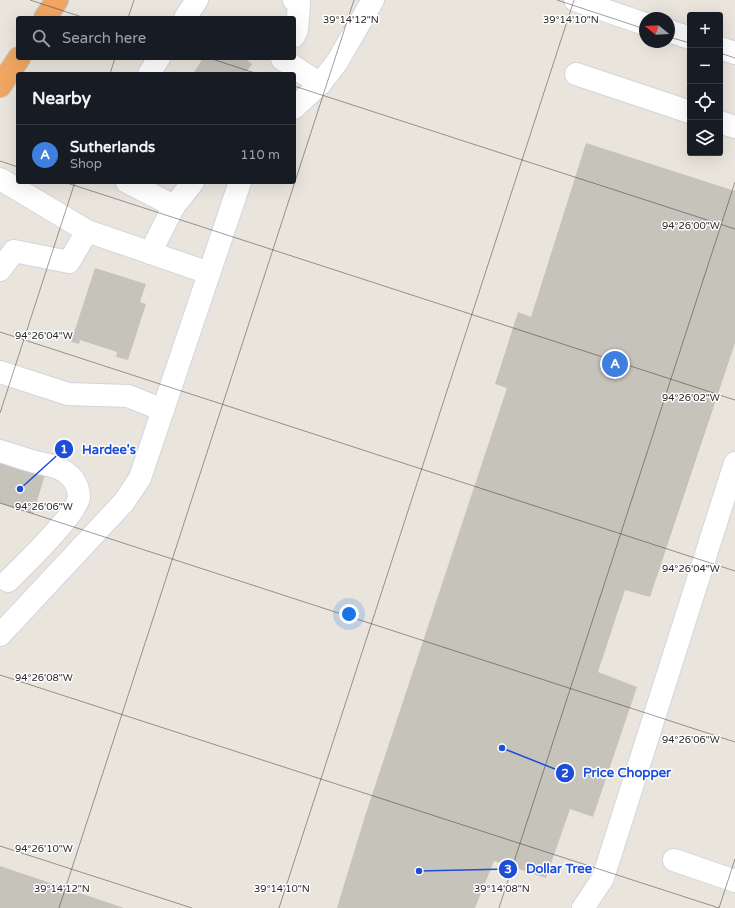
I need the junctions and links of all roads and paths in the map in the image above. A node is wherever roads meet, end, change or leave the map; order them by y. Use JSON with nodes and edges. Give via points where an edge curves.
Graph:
{"nodes":[{"id":1,"x":57,"y":0,"type":"edge"},
{"id":2,"x":197,"y":0,"type":"edge"},
{"id":3,"x":294,"y":0,"type":"edge"},
{"id":4,"x":373,"y":0,"type":"edge"},
{"id":5,"x":586,"y":2,"type":"edge"},
{"id":6,"x":46,"y":16,"type":"edge"},
{"id":7,"x":186,"y":16,"type":"edge"},
{"id":8,"x":639,"y":22,"type":"edge"},
{"id":9,"x":296,"y":32,"type":"edge"},
{"id":10,"x":675,"y":34,"type":"edge"},
{"id":11,"x":687,"y":37,"type":"edge"},
{"id":12,"x":723,"y":49,"type":"edge"},
{"id":13,"x":735,"y":53,"type":"edge"},
{"id":14,"x":18,"y":60,"type":"edge"},
{"id":15,"x":158,"y":60,"type":"edge"},
{"id":16,"x":278,"y":64,"type":"edge"},
{"id":17,"x":150,"y":72,"type":"edge"},
{"id":18,"x":295,"y":72,"type":"edge"},
{"id":19,"x":296,"y":73,"type":"edge"},
{"id":20,"x":576,"y":74,"type":"dead end"},
{"id":21,"x":320,"y":84,"type":"junction"},
{"id":22,"x":0,"y":86,"type":"edge"},
{"id":23,"x":296,"y":106,"type":"edge"},
{"id":24,"x":687,"y":111,"type":"edge"},
{"id":25,"x":723,"y":123,"type":"edge"},
{"id":26,"x":735,"y":128,"type":"edge"},
{"id":27,"x":0,"y":179,"type":"edge"},
{"id":28,"x":132,"y":184,"type":"edge"},
{"id":29,"x":191,"y":184,"type":"edge"},
{"id":30,"x":239,"y":184,"type":"edge"},
{"id":31,"x":174,"y":206,"type":"junction"},
{"id":32,"x":87,"y":231,"type":"junction"},
{"id":33,"x":150,"y":252,"type":"junction"},
{"id":34,"x":0,"y":270,"type":"edge"},
{"id":35,"x":209,"y":273,"type":"junction"},
{"id":36,"x":0,"y":372,"type":"edge"},
{"id":37,"x":163,"y":410,"type":"junction"},
{"id":38,"x":0,"y":451,"type":"edge"},
{"id":39,"x":735,"y":463,"type":"edge"},
{"id":40,"x":8,"y":581,"type":"dead end"},
{"id":41,"x":0,"y":635,"type":"edge"},
{"id":42,"x":674,"y":860,"type":"dead end"},
{"id":43,"x":735,"y":881,"type":"edge"},
{"id":44,"x":583,"y":908,"type":"edge"}],
"edges":[{"from":1,"to":6,"type":"highway"},
{"from":2,"to":7,"type":"street"},
{"from":3,"to":9,"type":"street","via":[[299,4]]},
{"from":4,"to":21,"type":"street","via":[[337,62]]},
{"from":5,"to":8,"type":"street"},
{"from":10,"to":11,"type":"street"},
{"from":12,"to":13,"type":"street"},
{"from":14,"to":22,"type":"highway"},
{"from":15,"to":17,"type":"street"},
{"from":16,"to":18,"type":"street"},
{"from":19,"to":21,"type":"street"},
{"from":20,"to":24,"type":"street"},
{"from":21,"to":23,"type":"street"},
{"from":25,"to":26,"type":"street"},
{"from":27,"to":32,"type":"street"},
{"from":28,"to":31,"type":"street"},
{"from":29,"to":31,"type":"street"},
{"from":30,"to":35,"type":"street"},
{"from":31,"to":33,"type":"street"},
{"from":32,"to":33,"type":"street"},
{"from":32,"to":34,"type":"street","via":[[69,262],[14,251]]},
{"from":33,"to":35,"type":"street"},
{"from":35,"to":37,"type":"street"},
{"from":36,"to":37,"type":"street","via":[[68,394],[128,396]]},
{"from":37,"to":41,"type":"street","via":[[140,478],[124,502]]},
{"from":38,"to":40,"type":"street","via":[[51,465],[69,474],[77,486],[79,497],[64,522]]},
{"from":39,"to":44,"type":"street","via":[[603,878]]},
{"from":42,"to":43,"type":"street"}]}
